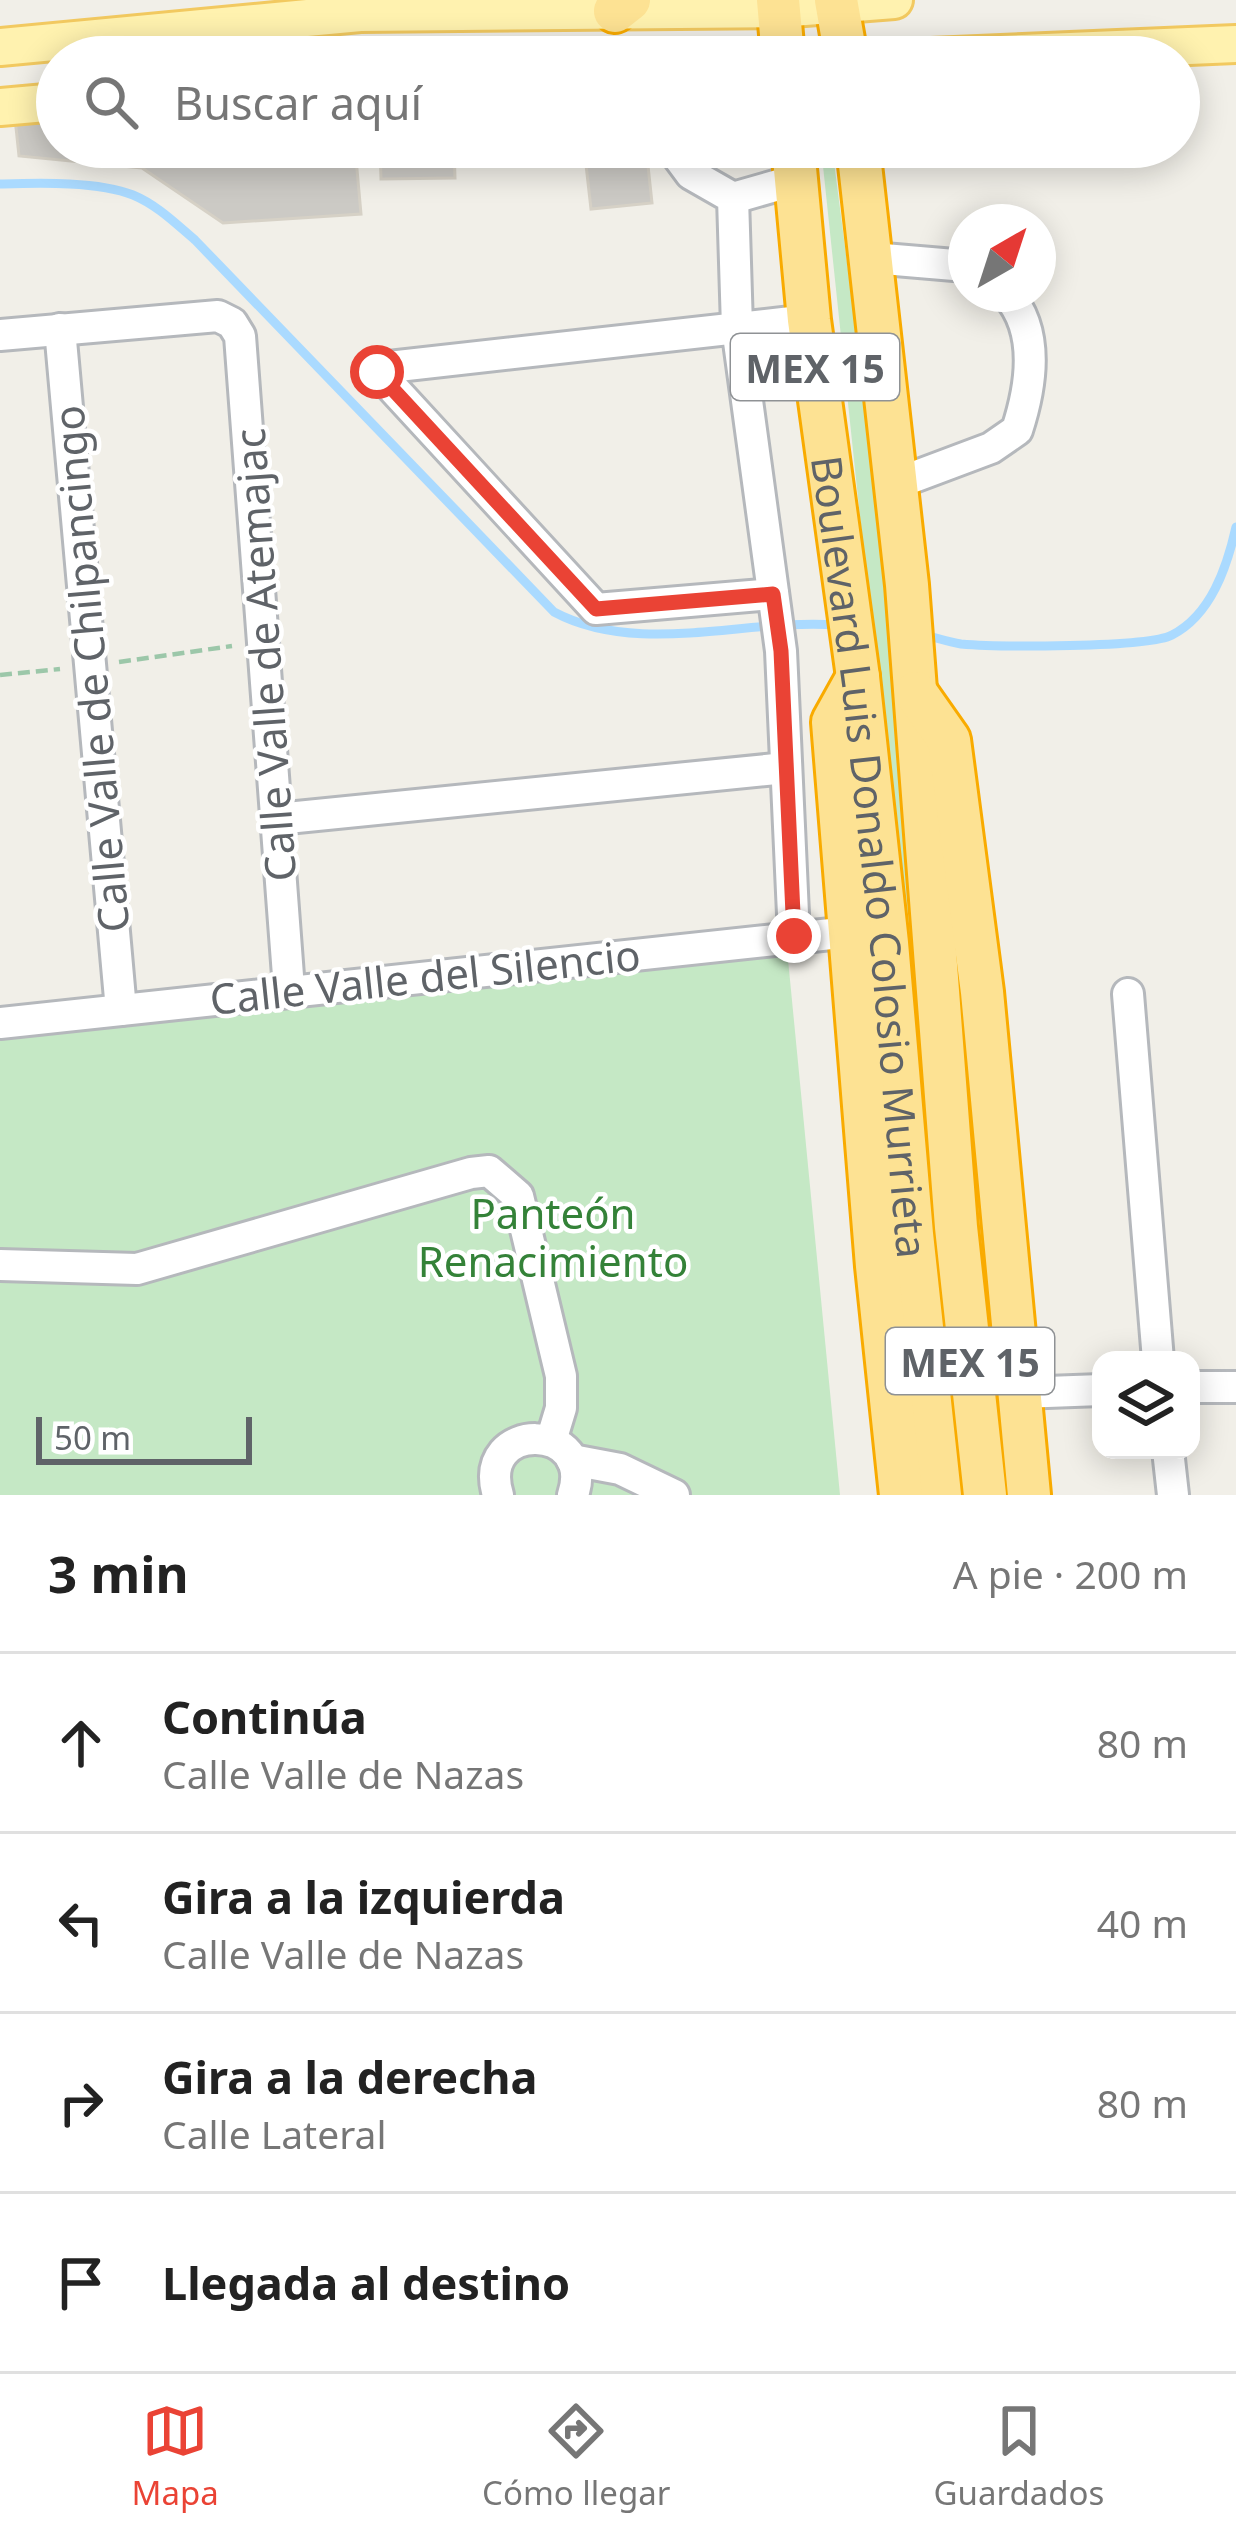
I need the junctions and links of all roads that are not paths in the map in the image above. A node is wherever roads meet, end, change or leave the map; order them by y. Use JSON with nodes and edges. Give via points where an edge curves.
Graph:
{"nodes":[{"id":1,"x":894,"y":0,"type":"edge"},
{"id":2,"x":837,"y":2,"type":"edge"},
{"id":3,"x":778,"y":4,"type":"edge"},
{"id":4,"x":622,"y":6,"type":"edge"},
{"id":5,"x":116,"y":36,"type":"edge"},
{"id":6,"x":780,"y":36,"type":"edge"},
{"id":7,"x":843,"y":36,"type":"edge"},
{"id":8,"x":36,"y":44,"type":"edge"},
{"id":9,"x":1236,"y":44,"type":"edge"},
{"id":10,"x":1200,"y":46,"type":"edge"},
{"id":11,"x":0,"y":47,"type":"edge"},
{"id":12,"x":36,"y":104,"type":"edge"},
{"id":13,"x":0,"y":107,"type":"edge"},
{"id":14,"x":687,"y":168,"type":"edge"},
{"id":15,"x":776,"y":168,"type":"edge"},
{"id":16,"x":793,"y":168,"type":"edge"},
{"id":17,"x":861,"y":168,"type":"edge"},
{"id":18,"x":733,"y":198,"type":"junction"},
{"id":19,"x":872,"y":258,"type":"junction"},
{"id":20,"x":948,"y":264,"type":"edge"},
{"id":21,"x":1019,"y":312,"type":"edge"},
{"id":22,"x":808,"y":320,"type":"junction"},
{"id":23,"x":737,"y":327,"type":"junction"},
{"id":24,"x":60,"y":329,"type":"junction"},
{"id":25,"x":0,"y":335,"type":"edge"},
{"id":26,"x":895,"y":484,"type":"junction"},
{"id":27,"x":775,"y":606,"type":"junction"},
{"id":28,"x":855,"y":663,"type":"junction"},
{"id":29,"x":913,"y":673,"type":"junction"},
{"id":30,"x":786,"y":768,"type":"junction"},
{"id":31,"x":277,"y":819,"type":"junction"},
{"id":32,"x":850,"y":932,"type":"junction"},
{"id":33,"x":794,"y":936,"type":"junction"},
{"id":34,"x":289,"y":989,"type":"junction"},
{"id":35,"x":1128,"y":994,"type":"dead end"},
{"id":36,"x":121,"y":1010,"type":"junction"},
{"id":37,"x":0,"y":1024,"type":"edge"},
{"id":38,"x":0,"y":1265,"type":"edge"},
{"id":39,"x":1157,"y":1351,"type":"edge"},
{"id":40,"x":1236,"y":1387,"type":"edge"},
{"id":41,"x":1200,"y":1388,"type":"edge"},
{"id":42,"x":1092,"y":1390,"type":"edge"},
{"id":43,"x":1020,"y":1393,"type":"junction"},
{"id":44,"x":561,"y":1450,"type":"junction"},
{"id":45,"x":1169,"y":1459,"type":"edge"},
{"id":46,"x":498,"y":1495,"type":"edge"},
{"id":47,"x":573,"y":1495,"type":"edge"},
{"id":48,"x":674,"y":1495,"type":"edge"},
{"id":49,"x":902,"y":1495,"type":"edge"},
{"id":50,"x":940,"y":1495,"type":"edge"},
{"id":51,"x":985,"y":1495,"type":"edge"},
{"id":52,"x":1029,"y":1495,"type":"edge"},
{"id":53,"x":1173,"y":1495,"type":"edge"}],
"edges":[{"from":1,"to":2,"type":"main road"},
{"from":2,"to":3,"type":"main road"},
{"from":2,"to":7,"type":"highway"},
{"from":3,"to":4,"type":"main road"},
{"from":3,"to":6,"type":"highway"},
{"from":4,"to":5,"type":"main road","via":[[360,13]]},
{"from":8,"to":11,"type":"main road"},
{"from":9,"to":10,"type":"main road"},
{"from":12,"to":13,"type":"main road"},
{"from":14,"to":18,"type":"street"},
{"from":15,"to":18,"type":"street"},
{"from":16,"to":22,"type":"highway","name":"Boulevard Luis Donaldo Colosio Murrieta","number":"MEX 15"},
{"from":17,"to":19,"type":"highway","name":"Boulevard Luis Donaldo Colosio Murrieta","number":"MEX 15"},
{"from":18,"to":23,"type":"street"},
{"from":19,"to":20,"type":"street"},
{"from":19,"to":26,"type":"highway","name":"Boulevard Luis Donaldo Colosio Murrieta","number":"MEX 15"},
{"from":21,"to":26,"type":"street","via":[[1032,361],[1017,430]]},
{"from":22,"to":23,"type":"street"},
{"from":22,"to":28,"type":"highway","name":"Boulevard Luis Donaldo Colosio Murrieta","number":"MEX 15"},
{"from":23,"to":27,"type":"street"},
{"from":23,"to":27,"type":"street","via":[[380,368],[379,377],[596,609]]},
{"from":24,"to":25,"type":"street"},
{"from":24,"to":31,"type":"street","name":"Calle Valle de Atemajac","via":[[218,316],[240,336]]},
{"from":24,"to":36,"type":"street","name":"Calle Valle de Chilpancingo"},
{"from":26,"to":29,"type":"highway","name":"Boulevard Luis Donaldo Colosio Murrieta","number":"MEX 15"},
{"from":27,"to":30,"type":"street"},
{"from":28,"to":32,"type":"highway","via":[[833,722]]},
{"from":28,"to":50,"type":"highway","name":"Boulevard Luis Donaldo Colosio Murrieta","number":"MEX 15"},
{"from":29,"to":43,"type":"highway","via":[[949,740]]},
{"from":29,"to":51,"type":"highway","name":"Boulevard Luis Donaldo Colosio Murrieta","number":"MEX 15"},
{"from":30,"to":31,"type":"street"},
{"from":30,"to":33,"type":"street"},
{"from":31,"to":34,"type":"street","name":"Calle Valle de Atemajac"},
{"from":32,"to":33,"type":"street","name":"Calle Valle del Silencio"},
{"from":32,"to":49,"type":"highway"},
{"from":33,"to":34,"type":"street","name":"Calle Valle del Silencio"},
{"from":34,"to":36,"type":"street","name":"Calle Valle del Silencio"},
{"from":35,"to":39,"type":"street"},
{"from":36,"to":37,"type":"street","name":"Calle Valle del Silencio"},
{"from":38,"to":44,"type":"street","via":[[137,1269],[489,1172],[518,1196],[561,1376]]},
{"from":40,"to":41,"type":"street"},
{"from":42,"to":43,"type":"street"},
{"from":43,"to":52,"type":"highway"},
{"from":44,"to":46,"type":"street","via":[[537,1438],[511,1446],[495,1469]]},
{"from":44,"to":47,"type":"street","via":[[576,1474]]},
{"from":44,"to":48,"type":"street"},
{"from":45,"to":53,"type":"street"}]}
